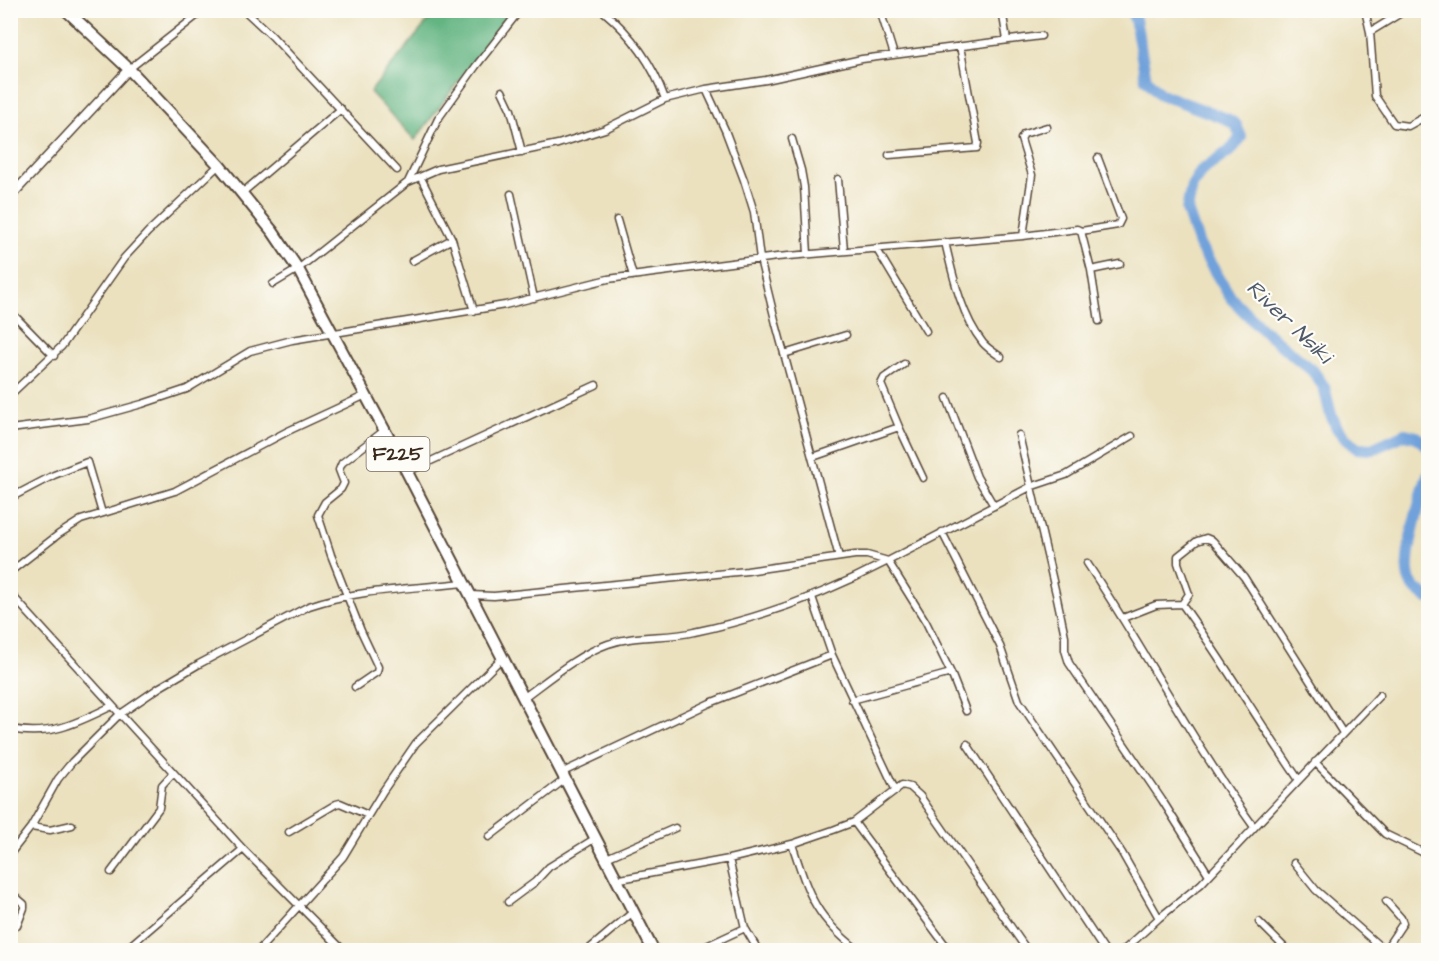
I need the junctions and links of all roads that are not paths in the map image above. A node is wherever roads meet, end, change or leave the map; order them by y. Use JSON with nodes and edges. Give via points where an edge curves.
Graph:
{"nodes":[{"id":1,"x":66,"y":10,"type":"edge"},
{"id":2,"x":204,"y":10,"type":"edge"},
{"id":3,"x":244,"y":10,"type":"edge"},
{"id":4,"x":520,"y":10,"type":"edge"},
{"id":5,"x":753,"y":10,"type":"edge"},
{"id":6,"x":762,"y":10,"type":"edge"},
{"id":7,"x":880,"y":10,"type":"edge"},
{"id":8,"x":1002,"y":10,"type":"edge"},
{"id":9,"x":1365,"y":10,"type":"edge"},
{"id":10,"x":1406,"y":10,"type":"edge"},
{"id":11,"x":607,"y":12,"type":"edge"},
{"id":12,"x":1370,"y":32,"type":"junction"},
{"id":13,"x":1041,"y":36,"type":"dead end"},
{"id":14,"x":1007,"y":40,"type":"junction"},
{"id":15,"x":960,"y":46,"type":"junction"},
{"id":16,"x":894,"y":55,"type":"junction"},
{"id":17,"x":129,"y":69,"type":"junction"},
{"id":18,"x":706,"y":89,"type":"junction"},
{"id":19,"x":502,"y":91,"type":"dead end"},
{"id":20,"x":665,"y":99,"type":"junction"},
{"id":21,"x":341,"y":109,"type":"junction"},
{"id":22,"x":1428,"y":115,"type":"edge"},
{"id":23,"x":1047,"y":127,"type":"dead end"},
{"id":24,"x":792,"y":139,"type":"dead end"},
{"id":25,"x":522,"y":152,"type":"junction"},
{"id":26,"x":889,"y":154,"type":"dead end"},
{"id":27,"x":1098,"y":158,"type":"dead end"},
{"id":28,"x":219,"y":165,"type":"junction"},
{"id":29,"x":397,"y":170,"type":"dead end"},
{"id":30,"x":421,"y":178,"type":"junction"},
{"id":31,"x":838,"y":178,"type":"dead end"},
{"id":32,"x":408,"y":182,"type":"junction"},
{"id":33,"x":242,"y":192,"type":"junction"},
{"id":34,"x":511,"y":194,"type":"dead end"},
{"id":35,"x":10,"y":197,"type":"edge"},
{"id":36,"x":617,"y":220,"type":"dead end"},
{"id":37,"x":1081,"y":231,"type":"junction"},
{"id":38,"x":1023,"y":236,"type":"junction"},
{"id":39,"x":452,"y":239,"type":"junction"},
{"id":40,"x":945,"y":242,"type":"junction"},
{"id":41,"x":876,"y":248,"type":"junction"},
{"id":42,"x":844,"y":250,"type":"junction"},
{"id":43,"x":808,"y":254,"type":"junction"},
{"id":44,"x":760,"y":259,"type":"junction"},
{"id":45,"x":412,"y":261,"type":"dead end"},
{"id":46,"x":1120,"y":264,"type":"dead end"},
{"id":47,"x":298,"y":269,"type":"junction"},
{"id":48,"x":1091,"y":270,"type":"junction"},
{"id":49,"x":633,"y":276,"type":"junction"},
{"id":50,"x":273,"y":284,"type":"dead end"},
{"id":51,"x":534,"y":298,"type":"junction"},
{"id":52,"x":10,"y":311,"type":"edge"},
{"id":53,"x":474,"y":311,"type":"junction"},
{"id":54,"x":1099,"y":321,"type":"dead end"},
{"id":55,"x":926,"y":331,"type":"dead end"},
{"id":56,"x":333,"y":332,"type":"junction"},
{"id":57,"x":846,"y":335,"type":"dead end"},
{"id":58,"x":784,"y":354,"type":"junction"},
{"id":59,"x":54,"y":356,"type":"junction"},
{"id":60,"x":1001,"y":357,"type":"dead end"},
{"id":61,"x":904,"y":364,"type":"dead end"},
{"id":62,"x":596,"y":385,"type":"dead end"},
{"id":63,"x":10,"y":395,"type":"edge"},
{"id":64,"x":366,"y":395,"type":"junction"},
{"id":65,"x":947,"y":398,"type":"dead end"},
{"id":66,"x":899,"y":427,"type":"junction"},
{"id":67,"x":10,"y":429,"type":"edge"},
{"id":68,"x":385,"y":430,"type":"junction"},
{"id":69,"x":1019,"y":435,"type":"dead end"},
{"id":70,"x":1132,"y":436,"type":"dead end"},
{"id":71,"x":813,"y":457,"type":"junction"},
{"id":72,"x":407,"y":472,"type":"junction"},
{"id":73,"x":923,"y":478,"type":"dead end"},
{"id":74,"x":1030,"y":487,"type":"junction"},
{"id":75,"x":10,"y":498,"type":"edge"},
{"id":76,"x":994,"y":506,"type":"junction"},
{"id":77,"x":102,"y":513,"type":"junction"},
{"id":78,"x":942,"y":532,"type":"junction"},
{"id":79,"x":839,"y":557,"type":"junction"},
{"id":80,"x":888,"y":561,"type":"junction"},
{"id":81,"x":1087,"y":563,"type":"dead end"},
{"id":82,"x":10,"y":572,"type":"edge"},
{"id":83,"x":464,"y":583,"type":"junction"},
{"id":84,"x":10,"y":593,"type":"edge"},
{"id":85,"x":348,"y":594,"type":"junction"},
{"id":86,"x":470,"y":595,"type":"junction"},
{"id":87,"x":812,"y":597,"type":"junction"},
{"id":88,"x":1182,"y":604,"type":"junction"},
{"id":89,"x":1123,"y":618,"type":"junction"},
{"id":90,"x":832,"y":655,"type":"junction"},
{"id":91,"x":502,"y":658,"type":"junction"},
{"id":92,"x":951,"y":673,"type":"junction"},
{"id":93,"x":355,"y":687,"type":"dead end"},
{"id":94,"x":1380,"y":695,"type":"dead end"},
{"id":95,"x":522,"y":698,"type":"junction"},
{"id":96,"x":852,"y":700,"type":"junction"},
{"id":97,"x":112,"y":706,"type":"junction"},
{"id":98,"x":966,"y":711,"type":"dead end"},
{"id":99,"x":119,"y":715,"type":"junction"},
{"id":100,"x":10,"y":729,"type":"edge"},
{"id":101,"x":1343,"y":733,"type":"junction"},
{"id":102,"x":967,"y":744,"type":"dead end"},
{"id":103,"x":1315,"y":762,"type":"junction"},
{"id":104,"x":173,"y":773,"type":"junction"},
{"id":105,"x":562,"y":777,"type":"junction"},
{"id":106,"x":1299,"y":780,"type":"junction"},
{"id":107,"x":896,"y":791,"type":"junction"},
{"id":108,"x":368,"y":815,"type":"junction"},
{"id":109,"x":854,"y":822,"type":"junction"},
{"id":110,"x":72,"y":825,"type":"dead end"},
{"id":111,"x":31,"y":827,"type":"junction"},
{"id":112,"x":1254,"y":827,"type":"junction"},
{"id":113,"x":675,"y":828,"type":"dead end"},
{"id":114,"x":289,"y":832,"type":"dead end"},
{"id":115,"x":489,"y":837,"type":"dead end"},
{"id":116,"x":594,"y":839,"type":"junction"},
{"id":117,"x":792,"y":844,"type":"junction"},
{"id":118,"x":243,"y":849,"type":"junction"},
{"id":119,"x":10,"y":854,"type":"edge"},
{"id":120,"x":1428,"y":858,"type":"edge"},
{"id":121,"x":604,"y":859,"type":"junction"},
{"id":122,"x":729,"y":859,"type":"junction"},
{"id":123,"x":1294,"y":863,"type":"dead end"},
{"id":124,"x":111,"y":872,"type":"dead end"},
{"id":125,"x":1209,"y":875,"type":"junction"},
{"id":126,"x":615,"y":880,"type":"junction"},
{"id":127,"x":10,"y":892,"type":"edge"},
{"id":128,"x":1386,"y":901,"type":"dead end"},
{"id":129,"x":508,"y":902,"type":"dead end"},
{"id":130,"x":300,"y":906,"type":"junction"},
{"id":131,"x":633,"y":912,"type":"junction"},
{"id":132,"x":1159,"y":918,"type":"junction"},
{"id":133,"x":1259,"y":922,"type":"dead end"},
{"id":134,"x":17,"y":926,"type":"dead end"},
{"id":135,"x":745,"y":928,"type":"junction"},
{"id":136,"x":125,"y":951,"type":"edge"},
{"id":137,"x":259,"y":951,"type":"edge"},
{"id":138,"x":343,"y":951,"type":"edge"},
{"id":139,"x":588,"y":951,"type":"edge"},
{"id":140,"x":653,"y":951,"type":"edge"},
{"id":141,"x":698,"y":951,"type":"edge"},
{"id":142,"x":758,"y":951,"type":"edge"},
{"id":143,"x":858,"y":951,"type":"edge"},
{"id":144,"x":949,"y":951,"type":"edge"},
{"id":145,"x":1027,"y":951,"type":"edge"},
{"id":146,"x":1104,"y":951,"type":"edge"},
{"id":147,"x":1124,"y":951,"type":"edge"},
{"id":148,"x":1184,"y":951,"type":"edge"},
{"id":149,"x":1189,"y":951,"type":"edge"},
{"id":150,"x":1287,"y":951,"type":"edge"},
{"id":151,"x":1385,"y":951,"type":"edge"}],
"edges":[{"from":1,"to":17,"type":"main road","number":"F225"},
{"from":2,"to":17,"type":"street"},
{"from":3,"to":21,"type":"street"},
{"from":4,"to":32,"type":"street","via":[[438,119]]},
{"from":5,"to":6,"type":"street"},
{"from":7,"to":16,"type":"street"},
{"from":8,"to":14,"type":"street"},
{"from":9,"to":12,"type":"street"},
{"from":10,"to":12,"type":"street"},
{"from":11,"to":20,"type":"street","via":[[648,62]]},
{"from":12,"to":22,"type":"street","via":[[1375,96],[1394,124],[1408,126]]},
{"from":13,"to":14,"type":"street"},
{"from":14,"to":15,"type":"street"},
{"from":15,"to":16,"type":"street"},
{"from":15,"to":26,"type":"street","via":[[977,148]]},
{"from":16,"to":18,"type":"street"},
{"from":17,"to":28,"type":"main road","number":"F225"},
{"from":17,"to":35,"type":"street"},
{"from":18,"to":20,"type":"street"},
{"from":18,"to":44,"type":"street","via":[[744,180],[754,212]]},
{"from":19,"to":25,"type":"street"},
{"from":20,"to":25,"type":"street","via":[[605,129]]},
{"from":21,"to":29,"type":"street"},
{"from":21,"to":33,"type":"street"},
{"from":23,"to":38,"type":"street","via":[[1024,134],[1021,139],[1032,175]]},
{"from":24,"to":43,"type":"street","via":[[804,187]]},
{"from":25,"to":30,"type":"street","via":[[463,162]]},
{"from":27,"to":37,"type":"street","via":[[1122,219],[1118,225]]},
{"from":28,"to":33,"type":"main road","number":"F225"},
{"from":28,"to":59,"type":"street","via":[[124,258]]},
{"from":30,"to":32,"type":"street"},
{"from":30,"to":39,"type":"street"},
{"from":31,"to":42,"type":"street"},
{"from":32,"to":47,"type":"street"},
{"from":33,"to":47,"type":"main road","number":"F225"},
{"from":34,"to":51,"type":"street"},
{"from":36,"to":49,"type":"street"},
{"from":37,"to":38,"type":"street"},
{"from":37,"to":48,"type":"street"},
{"from":38,"to":40,"type":"street"},
{"from":39,"to":45,"type":"street"},
{"from":39,"to":53,"type":"street"},
{"from":40,"to":41,"type":"street"},
{"from":40,"to":60,"type":"street","via":[[970,323],[984,345]]},
{"from":41,"to":42,"type":"street"},
{"from":41,"to":55,"type":"street"},
{"from":42,"to":43,"type":"street"},
{"from":43,"to":44,"type":"street"},
{"from":44,"to":49,"type":"street"},
{"from":44,"to":58,"type":"street"},
{"from":46,"to":48,"type":"street"},
{"from":47,"to":50,"type":"street"},
{"from":47,"to":56,"type":"main road","number":"F225"},
{"from":48,"to":54,"type":"street"},
{"from":49,"to":51,"type":"street"},
{"from":51,"to":53,"type":"street"},
{"from":52,"to":59,"type":"street"},
{"from":53,"to":56,"type":"street"},
{"from":56,"to":64,"type":"main road","number":"F225"},
{"from":56,"to":67,"type":"street","via":[[250,351],[188,389],[142,404],[88,418]]},
{"from":57,"to":58,"type":"street"},
{"from":58,"to":71,"type":"street"},
{"from":59,"to":63,"type":"street"},
{"from":61,"to":66,"type":"street","via":[[884,378],[882,384]]},
{"from":62,"to":72,"type":"street"},
{"from":64,"to":68,"type":"main road","number":"F225"},
{"from":64,"to":77,"type":"street","via":[[175,491]]},
{"from":65,"to":76,"type":"street","via":[[977,477]]},
{"from":66,"to":71,"type":"street"},
{"from":66,"to":73,"type":"street"},
{"from":68,"to":72,"type":"main road","number":"F225"},
{"from":68,"to":85,"type":"street","via":[[342,463],[339,470],[344,483],[318,515]]},
{"from":69,"to":74,"type":"street"},
{"from":70,"to":74,"type":"street","via":[[1066,475]]},
{"from":71,"to":79,"type":"street"},
{"from":72,"to":83,"type":"main road","number":"F225"},
{"from":74,"to":76,"type":"street"},
{"from":74,"to":125,"type":"street","via":[[1070,663]]},
{"from":75,"to":77,"type":"street","via":[[87,462]]},
{"from":76,"to":78,"type":"street"},
{"from":77,"to":82,"type":"street","via":[[59,534]]},
{"from":78,"to":80,"type":"street"},
{"from":78,"to":132,"type":"street","via":[[1000,646],[1019,701],[1122,853]]},
{"from":79,"to":80,"type":"street","via":[[867,555]]},
{"from":79,"to":86,"type":"street","via":[[747,571],[494,596]]},
{"from":80,"to":87,"type":"street"},
{"from":80,"to":92,"type":"street","via":[[926,622]]},
{"from":81,"to":89,"type":"street"},
{"from":83,"to":85,"type":"street"},
{"from":83,"to":86,"type":"main road","number":"F225"},
{"from":84,"to":97,"type":"street"},
{"from":85,"to":93,"type":"street","via":[[378,667]]},
{"from":85,"to":99,"type":"street","via":[[309,606],[160,687]]},
{"from":86,"to":91,"type":"main road","number":"F225"},
{"from":87,"to":90,"type":"street"},
{"from":87,"to":95,"type":"street","via":[[692,633],[642,636],[607,644],[576,660]]},
{"from":88,"to":89,"type":"street","via":[[1156,605]]},
{"from":88,"to":101,"type":"street","via":[[1189,594],[1178,556],[1206,538],[1244,577]]},
{"from":88,"to":106,"type":"street"},
{"from":89,"to":112,"type":"street"},
{"from":90,"to":96,"type":"street"},
{"from":90,"to":105,"type":"street","via":[[710,703]]},
{"from":91,"to":95,"type":"main road","number":"F225"},
{"from":91,"to":108,"type":"street","via":[[417,743]]},
{"from":92,"to":96,"type":"street"},
{"from":92,"to":98,"type":"street"},
{"from":94,"to":101,"type":"street"},
{"from":95,"to":105,"type":"main road","number":"F225"},
{"from":96,"to":107,"type":"street"},
{"from":97,"to":99,"type":"street"},
{"from":97,"to":100,"type":"street","via":[[52,731]]},
{"from":99,"to":104,"type":"street"},
{"from":99,"to":111,"type":"street","via":[[58,779]]},
{"from":101,"to":103,"type":"street"},
{"from":102,"to":146,"type":"street"},
{"from":103,"to":106,"type":"street"},
{"from":103,"to":120,"type":"street","via":[[1385,834]]},
{"from":104,"to":118,"type":"street"},
{"from":104,"to":124,"type":"street","via":[[162,785],[159,808]]},
{"from":105,"to":115,"type":"street"},
{"from":105,"to":116,"type":"main road","number":"F225"},
{"from":106,"to":112,"type":"street"},
{"from":107,"to":109,"type":"street"},
{"from":107,"to":145,"type":"street","via":[[902,785],[920,796]]},
{"from":108,"to":114,"type":"street","via":[[340,803]]},
{"from":108,"to":130,"type":"street","via":[[343,857]]},
{"from":109,"to":117,"type":"street"},
{"from":109,"to":144,"type":"street"},
{"from":110,"to":111,"type":"street","via":[[50,830]]},
{"from":111,"to":119,"type":"street"},
{"from":112,"to":125,"type":"street"},
{"from":113,"to":121,"type":"street"},
{"from":116,"to":121,"type":"main road","number":"F225"},
{"from":116,"to":129,"type":"street","via":[[549,867]]},
{"from":117,"to":122,"type":"street"},
{"from":117,"to":143,"type":"street","via":[[819,913]]},
{"from":118,"to":130,"type":"street"},
{"from":118,"to":136,"type":"street"},
{"from":121,"to":126,"type":"main road","number":"F225"},
{"from":122,"to":126,"type":"street"},
{"from":122,"to":135,"type":"street"},
{"from":123,"to":151,"type":"street","via":[[1316,890]]},
{"from":125,"to":132,"type":"street"},
{"from":126,"to":131,"type":"main road","number":"F225"},
{"from":127,"to":134,"type":"street","via":[[24,904]]},
{"from":128,"to":151,"type":"street","via":[[1403,923]]},
{"from":130,"to":137,"type":"street"},
{"from":130,"to":138,"type":"street"},
{"from":131,"to":139,"type":"street"},
{"from":131,"to":140,"type":"main road","number":"F225"},
{"from":132,"to":147,"type":"street"},
{"from":133,"to":150,"type":"street"},
{"from":135,"to":141,"type":"street"},
{"from":135,"to":142,"type":"street"},
{"from":148,"to":149,"type":"street"}]}
